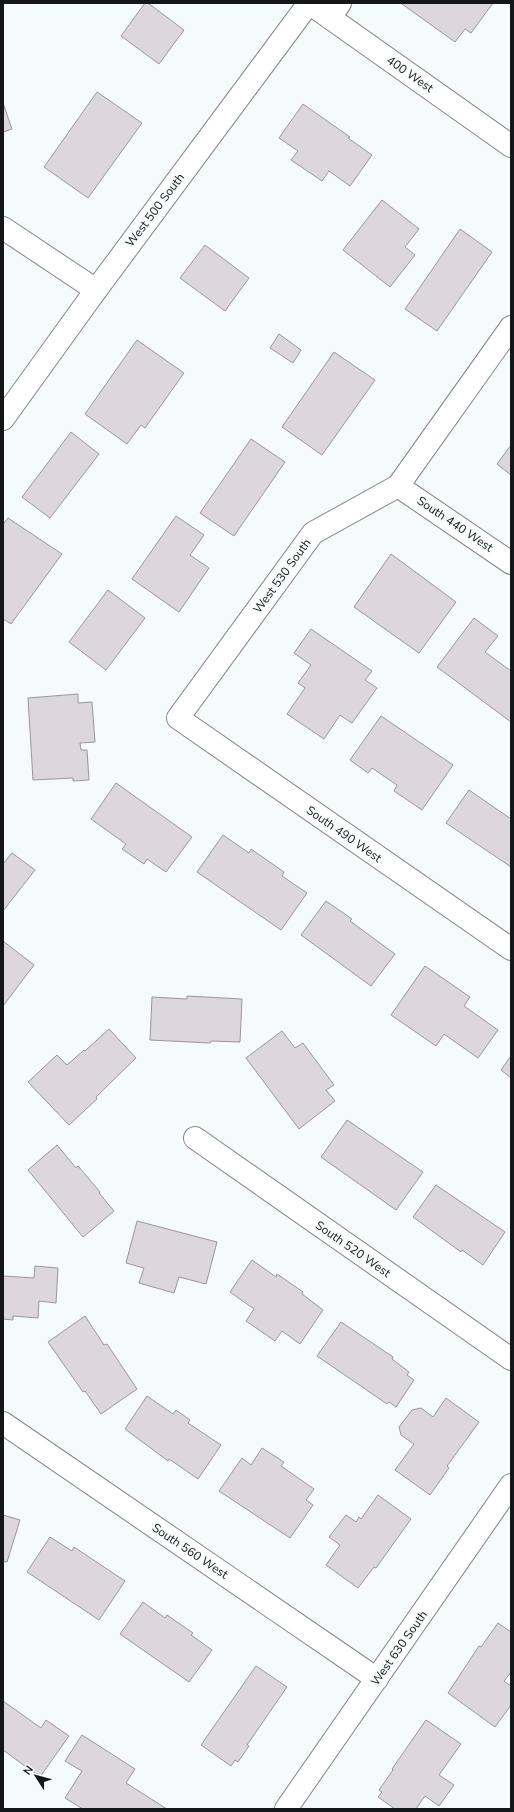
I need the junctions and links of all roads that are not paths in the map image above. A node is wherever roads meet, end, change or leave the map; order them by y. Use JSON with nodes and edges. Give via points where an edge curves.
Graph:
{"nodes":[{"id":1,"x":309,"y":3,"type":"edge"},
{"id":2,"x":335,"y":10,"type":"edge"},
{"id":3,"x":511,"y":146,"type":"edge"},
{"id":4,"x":3,"y":228,"type":"edge"},
{"id":5,"x":96,"y":290,"type":"junction"},
{"id":6,"x":511,"y":327,"type":"edge"},
{"id":7,"x":3,"y":419,"type":"edge"},
{"id":8,"x":398,"y":486,"type":"junction"},
{"id":9,"x":511,"y":563,"type":"edge"},
{"id":10,"x":178,"y":718,"type":"joint"},
{"id":11,"x":511,"y":949,"type":"edge"},
{"id":12,"x":194,"y":1138,"type":"dead end"},
{"id":13,"x":511,"y":1359,"type":"edge"},
{"id":14,"x":3,"y":1423,"type":"edge"},
{"id":15,"x":511,"y":1486,"type":"edge"},
{"id":16,"x":377,"y":1679,"type":"junction"},
{"id":17,"x":286,"y":1809,"type":"edge"}],
"edges":[{"from":1,"to":2,"type":"street","name":"400 West"},
{"from":1,"to":5,"type":"street","name":"West 500 South"},
{"from":2,"to":3,"type":"street","name":"400 West"},
{"from":4,"to":5,"type":"street"},
{"from":5,"to":7,"type":"street","name":"West 500 South"},
{"from":6,"to":8,"type":"street","name":"West 530 South"},
{"from":8,"to":9,"type":"street","name":"South 440 West"},
{"from":8,"to":10,"type":"street","name":"West 530 South","via":[[313,533]]},
{"from":10,"to":11,"type":"street","name":"South 490 West"},
{"from":12,"to":13,"type":"street","name":"South 520 West"},
{"from":14,"to":16,"type":"street","name":"South 560 West"},
{"from":15,"to":16,"type":"street","name":"West 630 South"},
{"from":16,"to":17,"type":"street","name":"West 630 South"}]}
